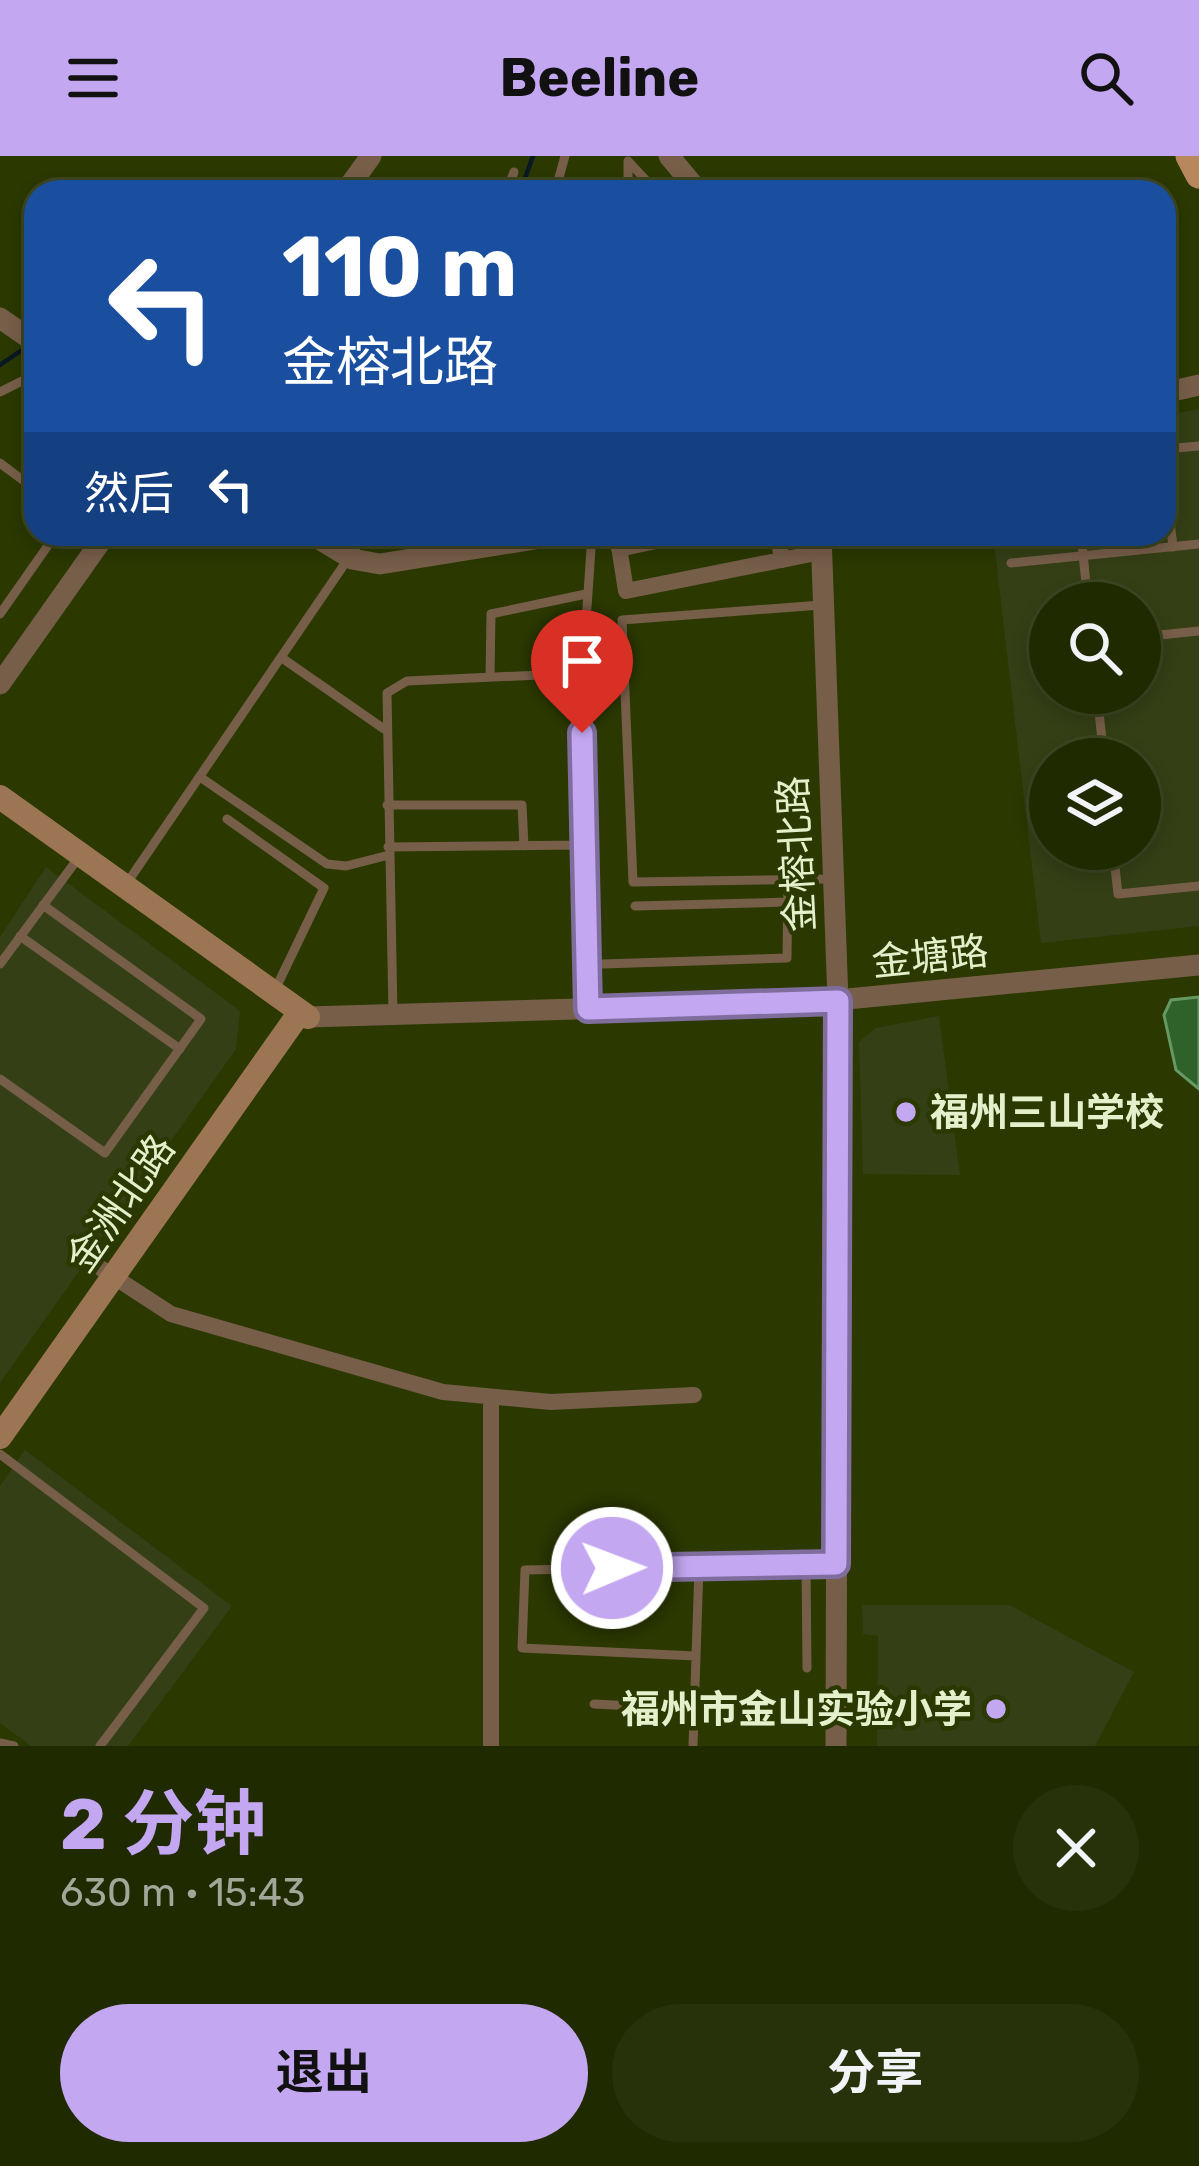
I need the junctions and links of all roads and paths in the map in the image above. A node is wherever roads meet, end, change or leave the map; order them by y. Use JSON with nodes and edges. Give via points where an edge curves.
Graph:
{"nodes":[{"id":1,"x":669,"y":156,"type":"edge"},
{"id":2,"x":1190,"y":156,"type":"edge"},
{"id":3,"x":514,"y":172,"type":"dead end"},
{"id":4,"x":1199,"y":175,"type":"edge"},
{"id":5,"x":511,"y":180,"type":"edge"},
{"id":6,"x":628,"y":180,"type":"edge"},
{"id":7,"x":646,"y":180,"type":"edge"},
{"id":8,"x":689,"y":180,"type":"edge"},
{"id":9,"x":1199,"y":544,"type":"edge"},
{"id":10,"x":48,"y":546,"type":"edge"},
{"id":11,"x":94,"y":546,"type":"edge"},
{"id":12,"x":331,"y":546,"type":"edge"},
{"id":13,"x":359,"y":546,"type":"edge"},
{"id":14,"x":495,"y":546,"type":"edge"},
{"id":15,"x":591,"y":546,"type":"edge"},
{"id":16,"x":619,"y":546,"type":"edge"},
{"id":17,"x":780,"y":546,"type":"edge"},
{"id":18,"x":814,"y":546,"type":"edge"},
{"id":19,"x":821,"y":546,"type":"edge"},
{"id":20,"x":1082,"y":546,"type":"edge"},
{"id":21,"x":1173,"y":547,"type":"joint"},
{"id":22,"x":1082,"y":556,"type":"junction"},
{"id":23,"x":352,"y":559,"type":"junction"},
{"id":24,"x":782,"y":560,"type":"junction"},
{"id":25,"x":1011,"y":562,"type":"dead end"},
{"id":26,"x":1085,"y":582,"type":"edge"},
{"id":27,"x":586,"y":594,"type":"junction"},
{"id":28,"x":822,"y":605,"type":"junction"},
{"id":29,"x":0,"y":614,"type":"edge"},
{"id":30,"x":1199,"y":631,"type":"edge"},
{"id":31,"x":1161,"y":635,"type":"edge"},
{"id":32,"x":282,"y":658,"type":"junction"},
{"id":33,"x":584,"y":673,"type":"junction"},
{"id":34,"x":490,"y":677,"type":"junction"},
{"id":35,"x":0,"y":684,"type":"edge"},
{"id":36,"x":385,"y":729,"type":"junction"},
{"id":37,"x":200,"y":777,"type":"junction"},
{"id":38,"x":0,"y":797,"type":"edge"},
{"id":39,"x":387,"y":806,"type":"junction"},
{"id":40,"x":0,"y":817,"type":"edge"},
{"id":41,"x":227,"y":819,"type":"dead end"},
{"id":42,"x":584,"y":845,"type":"junction"},
{"id":43,"x":524,"y":846,"type":"junction"},
{"id":44,"x":388,"y":851,"type":"junction"},
{"id":45,"x":76,"y":861,"type":"junction"},
{"id":46,"x":1115,"y":870,"type":"edge"},
{"id":47,"x":832,"y":879,"type":"junction"},
{"id":48,"x":788,"y":880,"type":"junction"},
{"id":49,"x":1199,"y":886,"type":"edge"},
{"id":50,"x":124,"y":887,"type":"junction"},
{"id":51,"x":788,"y":902,"type":"junction"},
{"id":52,"x":43,"y":905,"type":"junction"},
{"id":53,"x":635,"y":906,"type":"dead end"},
{"id":54,"x":20,"y":936,"type":"junction"},
{"id":55,"x":0,"y":964,"type":"edge"},
{"id":56,"x":603,"y":964,"type":"dead end"},
{"id":57,"x":1199,"y":965,"type":"edge"},
{"id":58,"x":838,"y":1001,"type":"junction"},
{"id":59,"x":588,"y":1009,"type":"junction"},
{"id":60,"x":291,"y":1010,"type":"junction"},
{"id":61,"x":393,"y":1014,"type":"junction"},
{"id":62,"x":180,"y":1049,"type":"junction"},
{"id":63,"x":0,"y":1078,"type":"edge"},
{"id":64,"x":106,"y":1273,"type":"junction"},
{"id":65,"x":694,"y":1395,"type":"dead end"},
{"id":66,"x":491,"y":1400,"type":"junction"},
{"id":67,"x":0,"y":1412,"type":"edge"},
{"id":68,"x":0,"y":1437,"type":"edge"},
{"id":69,"x":0,"y":1454,"type":"edge"},
{"id":70,"x":836,"y":1564,"type":"junction"},
{"id":71,"x":806,"y":1565,"type":"junction"},
{"id":72,"x":699,"y":1567,"type":"junction"},
{"id":73,"x":696,"y":1656,"type":"junction"},
{"id":74,"x":807,"y":1668,"type":"dead end"},
{"id":75,"x":594,"y":1704,"type":"dead end"},
{"id":76,"x":694,"y":1709,"type":"junction"},
{"id":77,"x":1,"y":1743,"type":"edge"},
{"id":78,"x":14,"y":1746,"type":"edge"},
{"id":79,"x":100,"y":1746,"type":"edge"},
{"id":80,"x":491,"y":1746,"type":"edge"},
{"id":81,"x":693,"y":1746,"type":"edge"},
{"id":82,"x":836,"y":1746,"type":"edge"}],
"edges":[{"from":1,"to":8,"type":"street"},
{"from":2,"to":4,"type":"main road"},
{"from":3,"to":5,"type":"lane"},
{"from":6,"to":7,"type":"lane","via":[[628,161]]},
{"from":9,"to":21,"type":"lane"},
{"from":10,"to":29,"type":"lane"},
{"from":11,"to":35,"type":"street"},
{"from":12,"to":23,"type":"street"},
{"from":13,"to":23,"type":"lane"},
{"from":14,"to":23,"type":"street","via":[[395,563]]},
{"from":15,"to":27,"type":"lane"},
{"from":16,"to":24,"type":"street","via":[[626,591]]},
{"from":17,"to":24,"type":"street"},
{"from":18,"to":24,"type":"street"},
{"from":19,"to":28,"type":"street","name":"金榕北路"},
{"from":20,"to":22,"type":"lane"},
{"from":21,"to":22,"type":"lane"},
{"from":22,"to":25,"type":"lane"},
{"from":22,"to":26,"type":"lane"},
{"from":23,"to":32,"type":"lane"},
{"from":27,"to":33,"type":"lane"},
{"from":27,"to":34,"type":"lane","via":[[491,614]]},
{"from":28,"to":47,"type":"street","name":"金榕北路"},
{"from":28,"to":48,"type":"lane","via":[[622,620],[633,882]]},
{"from":30,"to":31,"type":"lane"},
{"from":32,"to":36,"type":"lane"},
{"from":32,"to":37,"type":"lane"},
{"from":33,"to":34,"type":"lane"},
{"from":33,"to":42,"type":"lane"},
{"from":34,"to":36,"type":"lane","via":[[400,682],[387,693]]},
{"from":36,"to":39,"type":"lane"},
{"from":37,"to":44,"type":"lane","via":[[327,864]]},
{"from":37,"to":50,"type":"lane"},
{"from":38,"to":45,"type":"main road"},
{"from":39,"to":43,"type":"lane","via":[[522,805]]},
{"from":39,"to":44,"type":"lane"},
{"from":40,"to":45,"type":"main road"},
{"from":41,"to":60,"type":"lane","via":[[324,888]]},
{"from":42,"to":43,"type":"lane"},
{"from":42,"to":59,"type":"lane"},
{"from":43,"to":44,"type":"lane"},
{"from":44,"to":61,"type":"lane"},
{"from":45,"to":50,"type":"main road"},
{"from":45,"to":52,"type":"lane"},
{"from":45,"to":60,"type":"main road"},
{"from":46,"to":49,"type":"lane","via":[[1118,894]]},
{"from":47,"to":48,"type":"lane"},
{"from":47,"to":58,"type":"street","name":"金榕北路"},
{"from":48,"to":51,"type":"lane"},
{"from":50,"to":60,"type":"main road"},
{"from":51,"to":53,"type":"lane"},
{"from":51,"to":56,"type":"lane","via":[[783,959]]},
{"from":52,"to":54,"type":"lane"},
{"from":52,"to":62,"type":"lane","via":[[201,1019]]},
{"from":54,"to":55,"type":"lane"},
{"from":54,"to":62,"type":"lane"},
{"from":57,"to":58,"type":"street","name":"金塘路"},
{"from":58,"to":59,"type":"street","name":"金塘路"},
{"from":58,"to":70,"type":"street","name":"金榕北路"},
{"from":59,"to":61,"type":"street","name":"金塘路"},
{"from":60,"to":61,"type":"street","name":"金塘路"},
{"from":60,"to":64,"type":"main road","name":"金洲北路"},
{"from":62,"to":63,"type":"lane","via":[[105,1153]]},
{"from":64,"to":66,"type":"street","via":[[171,1314]]},
{"from":64,"to":67,"type":"main road","name":"金洲北路"},
{"from":64,"to":68,"type":"main road","name":"金洲北路"},
{"from":65,"to":66,"type":"street"},
{"from":66,"to":80,"type":"street"},
{"from":69,"to":79,"type":"lane","via":[[204,1608]]},
{"from":70,"to":71,"type":"lane"},
{"from":70,"to":82,"type":"street","name":"金榕北路"},
{"from":71,"to":72,"type":"lane"},
{"from":71,"to":74,"type":"lane"},
{"from":72,"to":73,"type":"lane"},
{"from":72,"to":73,"type":"lane","via":[[524,1570],[522,1648]]},
{"from":73,"to":76,"type":"lane"},
{"from":75,"to":76,"type":"lane"},
{"from":76,"to":81,"type":"lane"},
{"from":77,"to":78,"type":"lane"}]}
